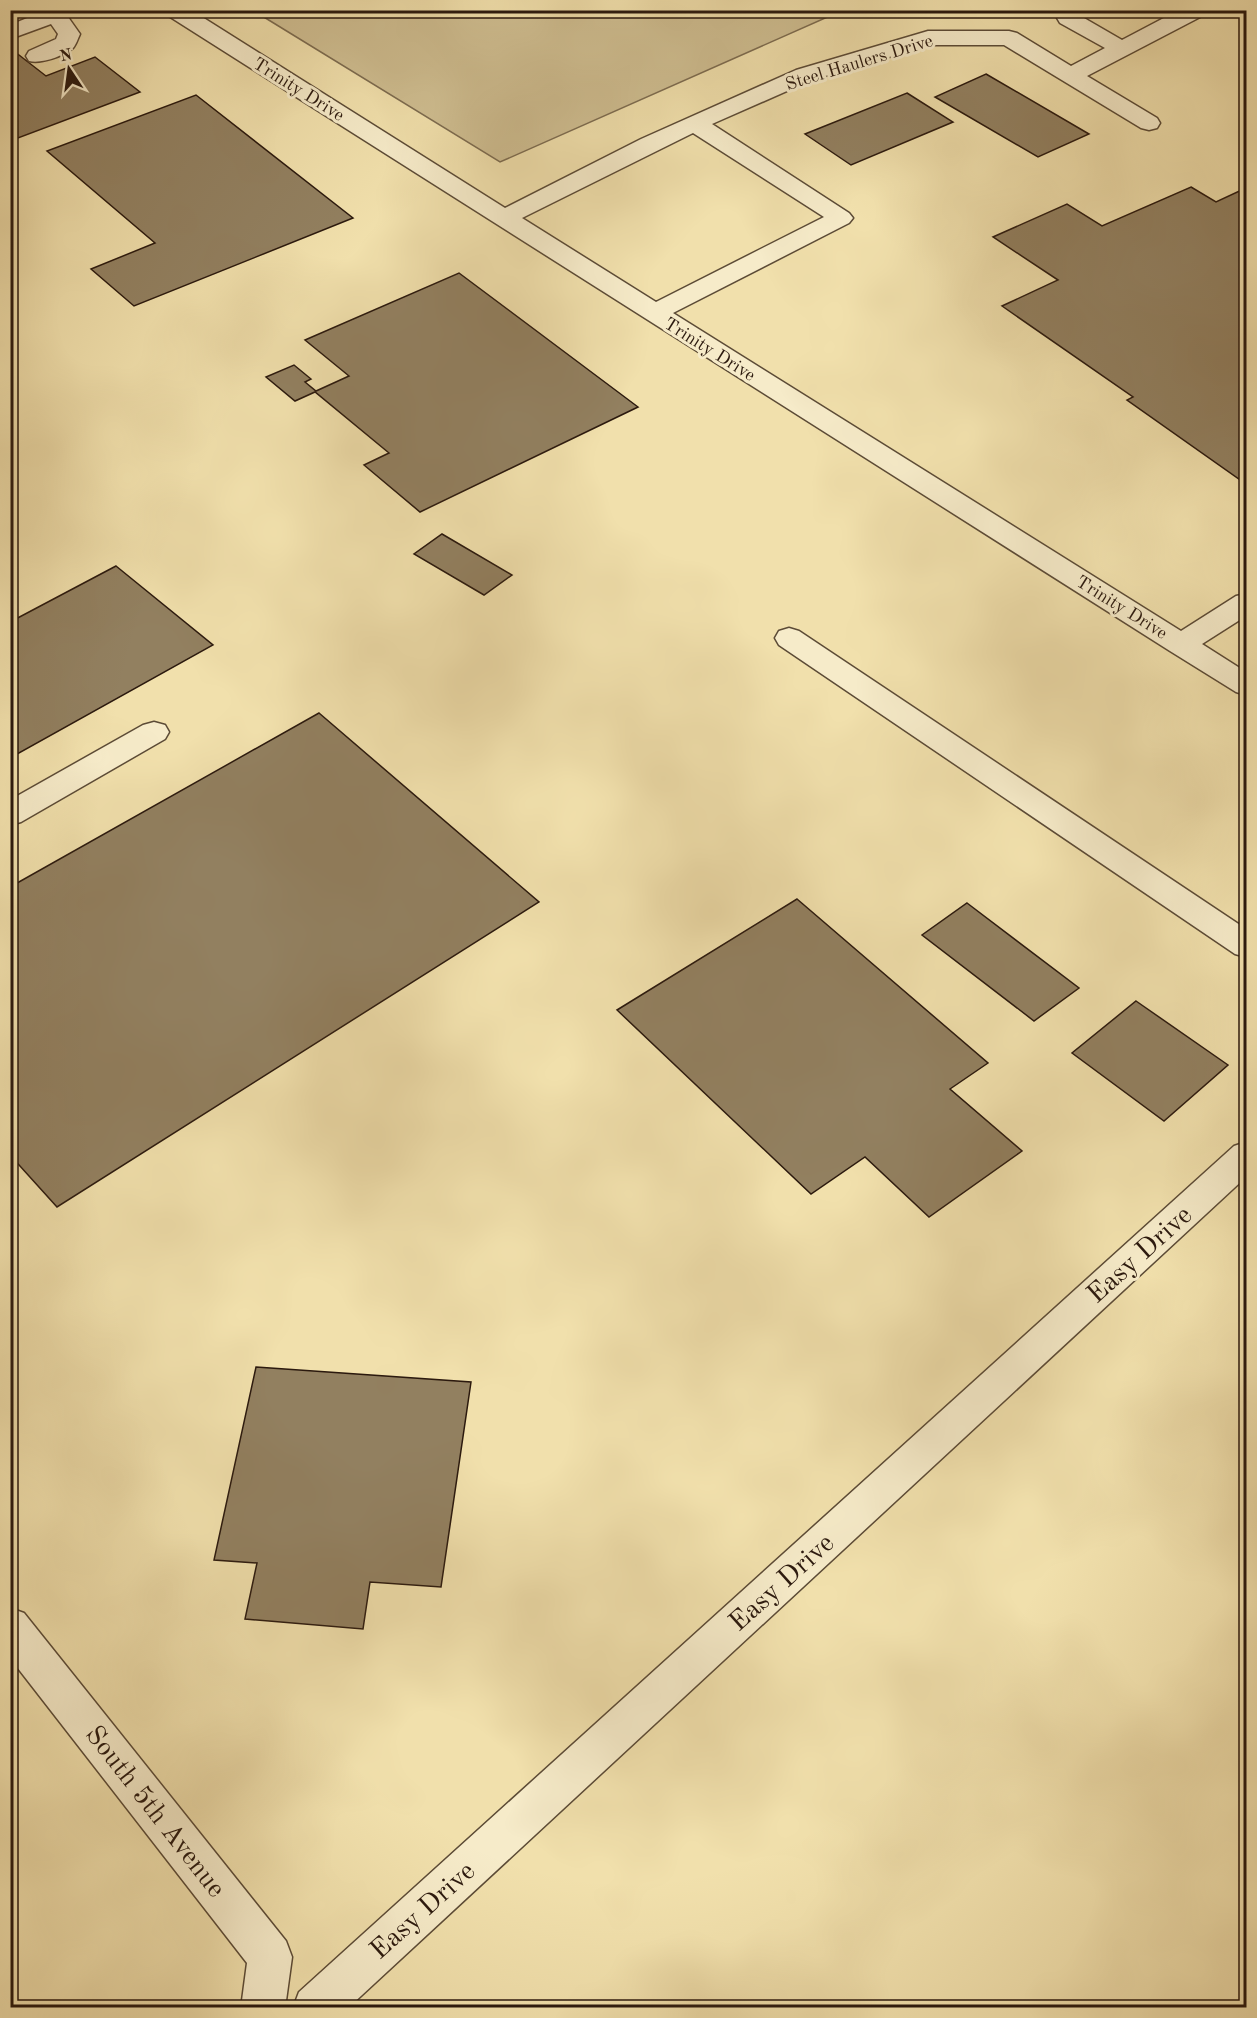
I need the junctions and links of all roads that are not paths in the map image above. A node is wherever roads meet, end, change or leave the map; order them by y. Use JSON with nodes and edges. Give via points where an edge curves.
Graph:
{"nodes":[{"id":1,"x":175,"y":10,"type":"edge"},
{"id":2,"x":1083,"y":10,"type":"edge"},
{"id":3,"x":1196,"y":10,"type":"edge"},
{"id":4,"x":62,"y":13,"type":"edge"},
{"id":5,"x":11,"y":20,"type":"edge"},
{"id":6,"x":1122,"y":49,"type":"junction"},
{"id":7,"x":37,"y":56,"type":"dead end"},
{"id":8,"x":1071,"y":75,"type":"junction"},
{"id":9,"x":694,"y":123,"type":"junction"},
{"id":10,"x":1149,"y":123,"type":"dead end"},
{"id":11,"x":503,"y":218,"type":"junction"},
{"id":12,"x":654,"y":313,"type":"junction"},
{"id":13,"x":1246,"y":603,"type":"edge"},
{"id":14,"x":789,"y":638,"type":"dead end"},
{"id":15,"x":1180,"y":644,"type":"junction"},
{"id":16,"x":1246,"y":685,"type":"edge"},
{"id":17,"x":154,"y":732,"type":"dead end"},
{"id":18,"x":10,"y":814,"type":"edge"},
{"id":19,"x":1246,"y":945,"type":"edge"},
{"id":20,"x":1246,"y":1156,"type":"edge"},
{"id":21,"x":10,"y":1626,"type":"edge"},
{"id":22,"x":263,"y":2007,"type":"edge"},
{"id":23,"x":315,"y":2007,"type":"edge"}],
"edges":[{"from":1,"to":11,"type":"street","name":"Trinity Drive"},
{"from":2,"to":6,"type":"street","via":[[1068,18]]},
{"from":3,"to":6,"type":"street"},
{"from":4,"to":5,"type":"street"},
{"from":4,"to":7,"type":"street","via":[[69,34],[66,43]]},
{"from":6,"to":8,"type":"street"},
{"from":8,"to":9,"type":"street","name":"Steel Haulers Drive","via":[[1009,38],[928,38],[804,75]]},
{"from":8,"to":10,"type":"street","name":"Steel Haulers Drive"},
{"from":9,"to":11,"type":"street","name":"Steel Haulers Drive"},
{"from":9,"to":12,"type":"street","via":[[842,218]]},
{"from":11,"to":12,"type":"street","name":"Trinity Drive"},
{"from":12,"to":15,"type":"street","name":"Trinity Drive"},
{"from":13,"to":15,"type":"street"},
{"from":14,"to":19,"type":"street"},
{"from":15,"to":16,"type":"street","name":"Trinity Drive"},
{"from":17,"to":18,"type":"street"},
{"from":20,"to":23,"type":"street","name":"Easy Drive"},
{"from":21,"to":22,"type":"street","name":"South 5th Avenue","via":[[270,1958]]}]}
